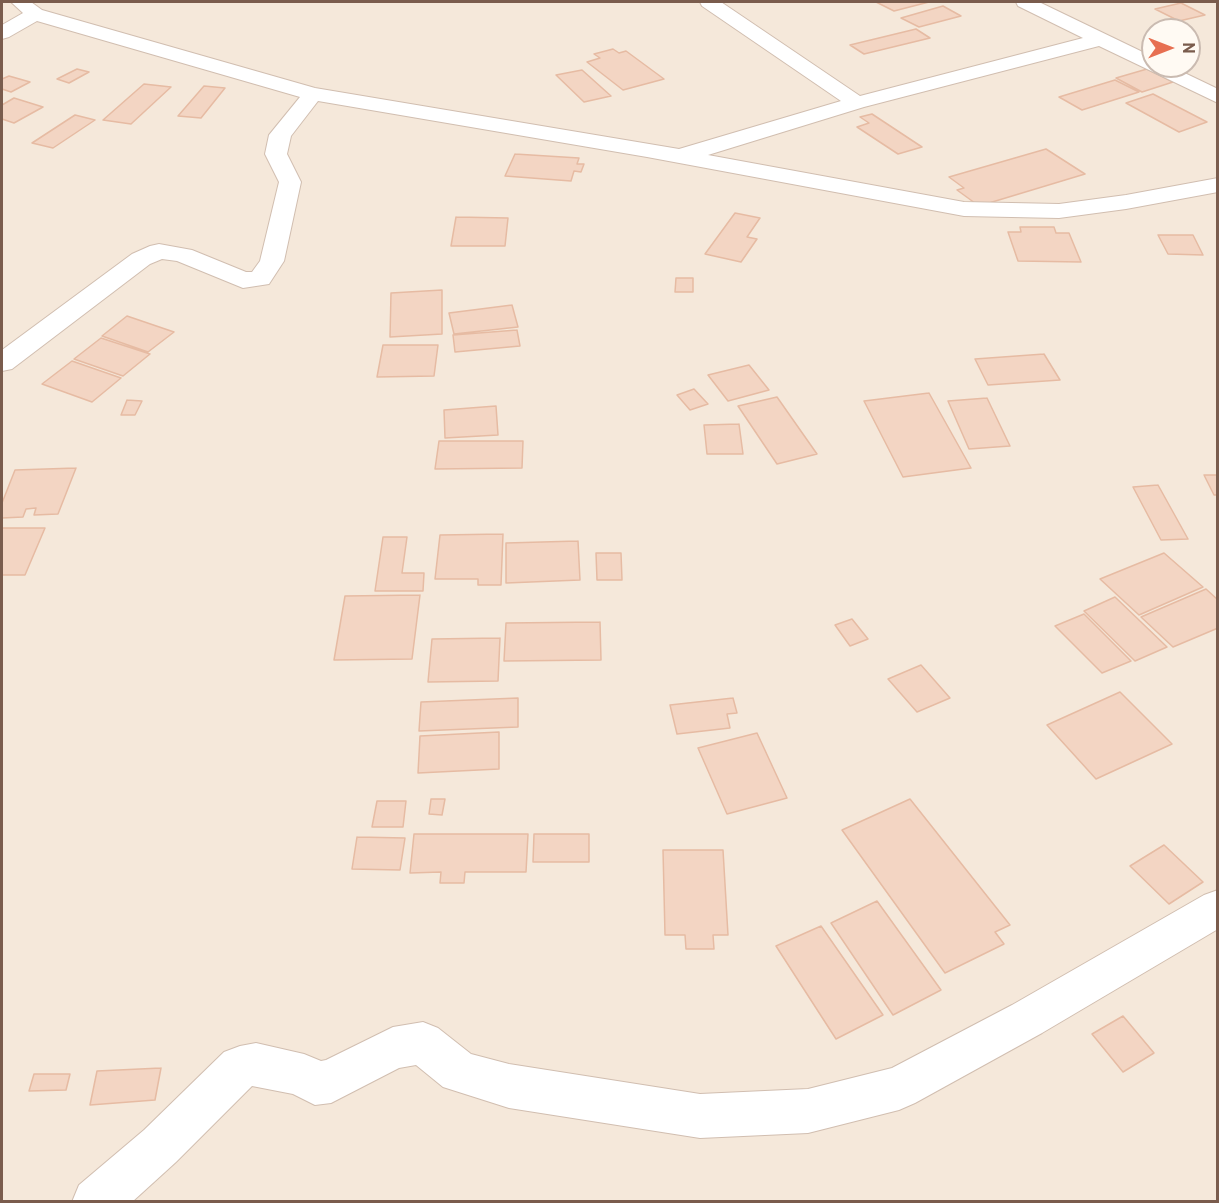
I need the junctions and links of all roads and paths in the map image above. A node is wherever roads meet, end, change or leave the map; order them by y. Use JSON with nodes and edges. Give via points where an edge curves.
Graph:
{"nodes":[{"id":1,"x":709,"y":2,"type":"edge"},
{"id":2,"x":1025,"y":2,"type":"edge"},
{"id":3,"x":28,"y":8,"type":"edge"},
{"id":4,"x":2,"y":33,"type":"edge"},
{"id":5,"x":1099,"y":40,"type":"junction"},
{"id":6,"x":1141,"y":60,"type":"edge"},
{"id":7,"x":1179,"y":78,"type":"edge"},
{"id":8,"x":313,"y":94,"type":"junction"},
{"id":9,"x":1218,"y":97,"type":"edge"},
{"id":10,"x":857,"y":103,"type":"junction"},
{"id":11,"x":682,"y":156,"type":"junction"},
{"id":12,"x":1218,"y":185,"type":"edge"},
{"id":13,"x":2,"y":363,"type":"edge"},
{"id":14,"x":1218,"y":908,"type":"edge"},
{"id":15,"x":96,"y":1202,"type":"edge"}],
"edges":[{"from":1,"to":10,"type":"street"},
{"from":2,"to":5,"type":"street"},
{"from":3,"to":4,"type":"street"},
{"from":3,"to":8,"type":"street"},
{"from":5,"to":6,"type":"street"},
{"from":5,"to":10,"type":"street"},
{"from":7,"to":9,"type":"street"},
{"from":8,"to":11,"type":"street"},
{"from":8,"to":13,"type":"street","via":[[280,135],[276,154],[290,182],[272,261],[260,279],[243,280],[183,255],[159,251],[141,259]]},
{"from":10,"to":11,"type":"street"},
{"from":11,"to":12,"type":"street","via":[[964,209],[1059,211]]},
{"from":14,"to":15,"type":"street","via":[[899,1088],[808,1111],[700,1116],[508,1086],[459,1072],[423,1043],[393,1048],[331,1081],[315,1083],[304,1075],[256,1064],[240,1067]]}]}
